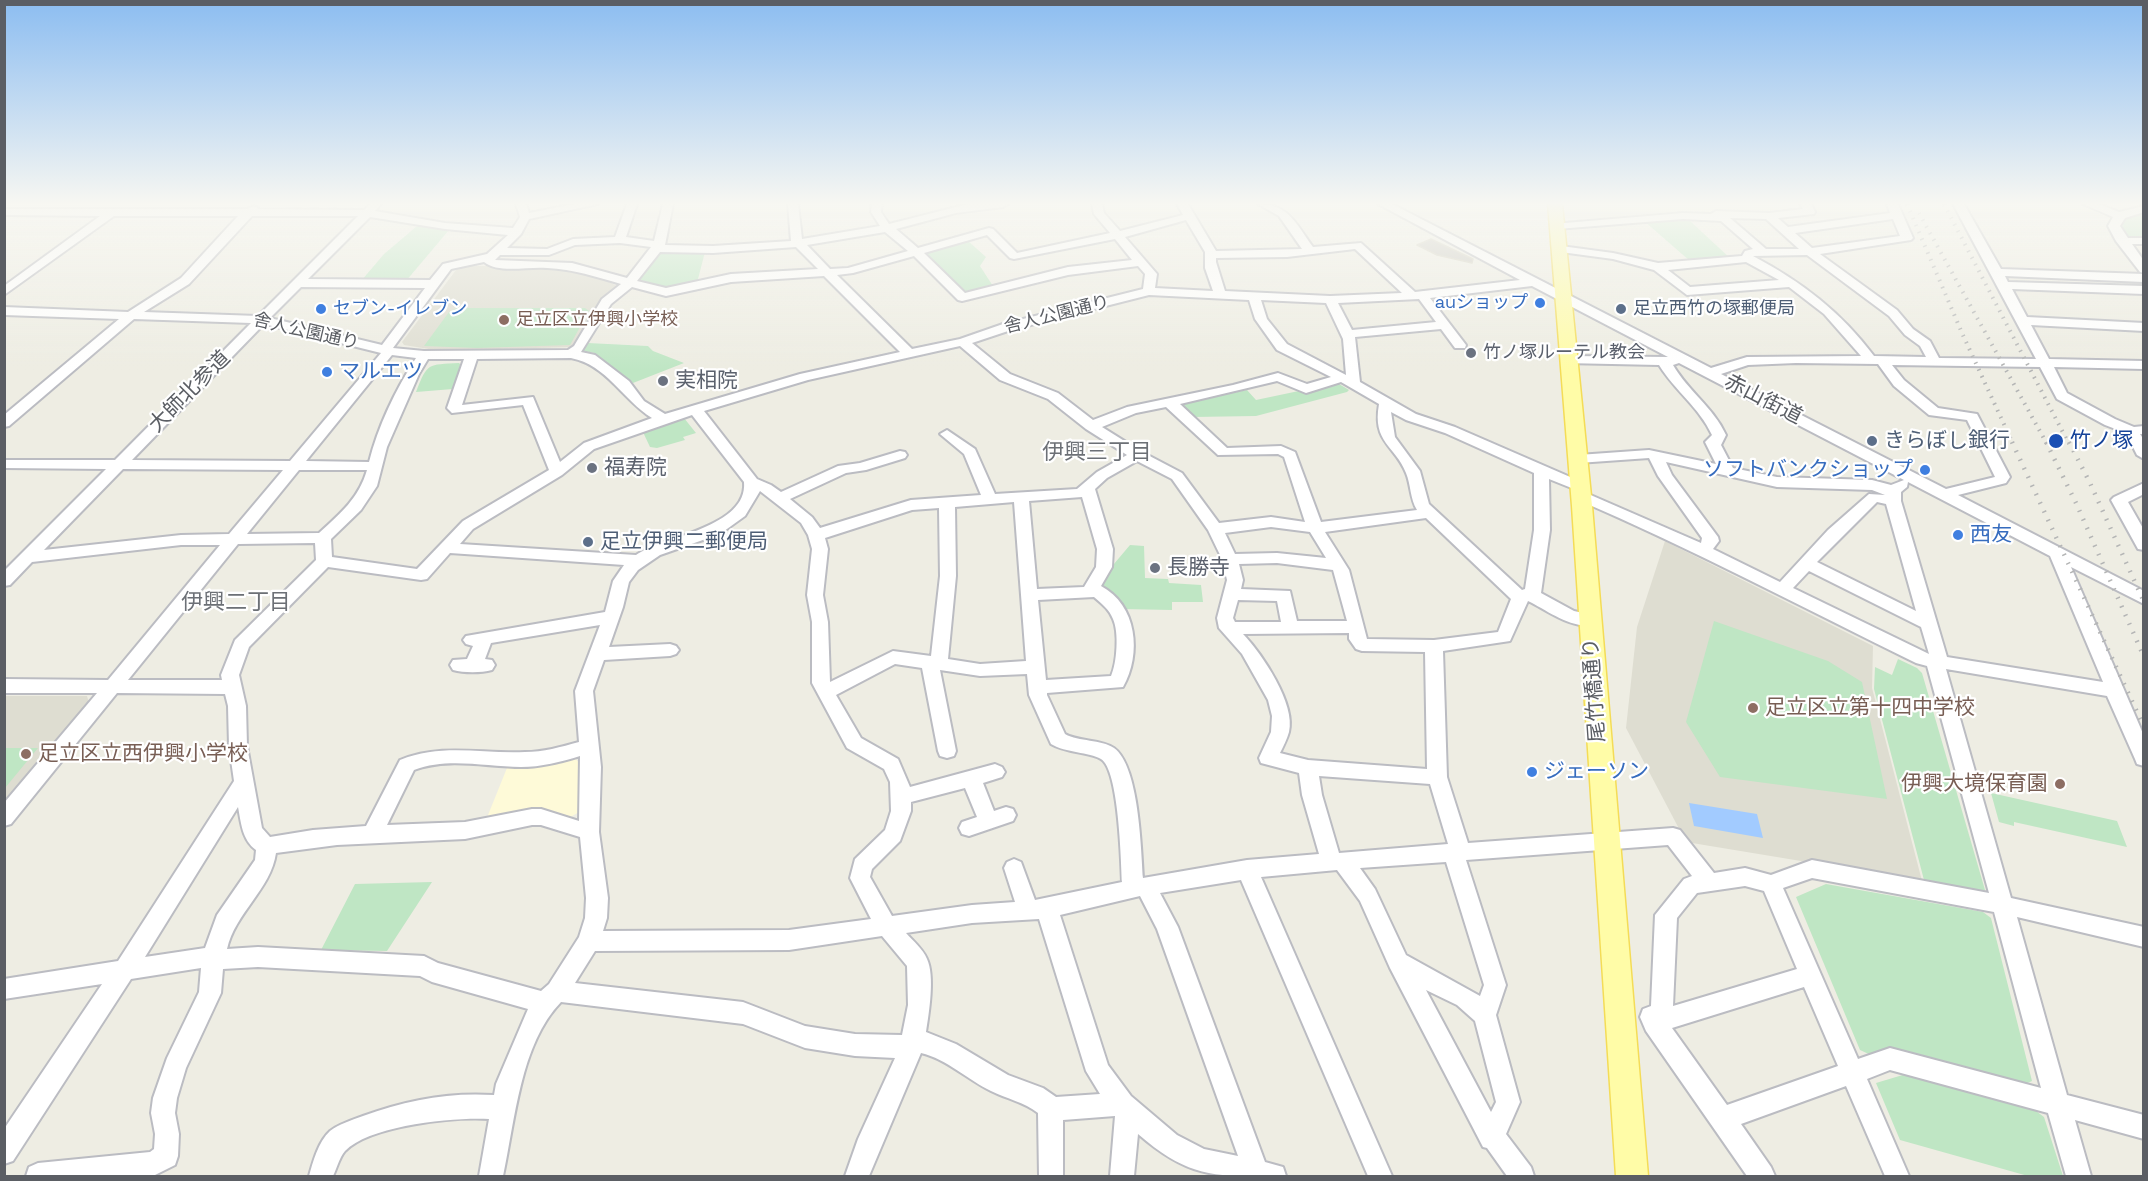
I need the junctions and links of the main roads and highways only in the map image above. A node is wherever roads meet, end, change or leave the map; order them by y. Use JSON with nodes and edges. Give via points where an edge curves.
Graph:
{"nodes":[{"id":1,"x":1561,"y":259,"type":"edge"},
{"id":2,"x":1632,"y":1176,"type":"edge"}],
"edges":[{"from":1,"to":2,"type":"main road","name":"尾竹橋通り"}]}
